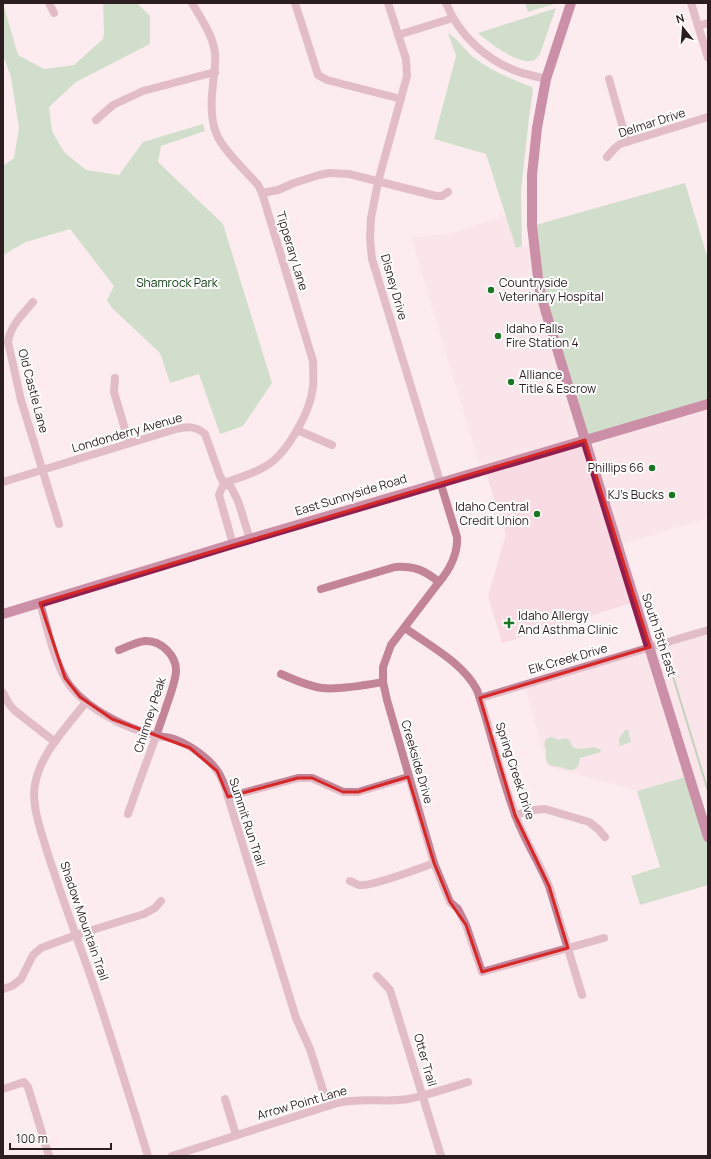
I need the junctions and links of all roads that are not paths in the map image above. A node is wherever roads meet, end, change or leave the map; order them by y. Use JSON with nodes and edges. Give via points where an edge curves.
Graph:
{"nodes":[{"id":1,"x":49,"y":3,"type":"edge"},
{"id":2,"x":192,"y":3,"type":"edge"},
{"id":3,"x":295,"y":3,"type":"edge"},
{"id":4,"x":388,"y":3,"type":"edge"},
{"id":5,"x":446,"y":3,"type":"edge"},
{"id":6,"x":571,"y":3,"type":"edge"},
{"id":7,"x":691,"y":3,"type":"edge"},
{"id":8,"x":54,"y":13,"type":"dead end"},
{"id":9,"x":453,"y":18,"type":"junction"},
{"id":10,"x":708,"y":23,"type":"edge"},
{"id":11,"x":698,"y":26,"type":"junction"},
{"id":12,"x":398,"y":35,"type":"junction"},
{"id":13,"x":708,"y":58,"type":"edge"},
{"id":14,"x":215,"y":72,"type":"junction"},
{"id":15,"x":546,"y":79,"type":"junction"},
{"id":16,"x":609,"y":79,"type":"dead end"},
{"id":17,"x":401,"y":99,"type":"junction"},
{"id":18,"x":708,"y":117,"type":"edge"},
{"id":19,"x":96,"y":120,"type":"dead end"},
{"id":20,"x":627,"y":142,"type":"junction"},
{"id":21,"x":607,"y":157,"type":"dead end"},
{"id":22,"x":378,"y":182,"type":"junction"},
{"id":23,"x":448,"y":192,"type":"dead end"},
{"id":24,"x":262,"y":193,"type":"junction"},
{"id":25,"x":33,"y":302,"type":"dead end"},
{"id":26,"x":115,"y":378,"type":"dead end"},
{"id":27,"x":708,"y":404,"type":"edge"},
{"id":28,"x":297,"y":430,"type":"junction"},
{"id":29,"x":585,"y":440,"type":"junction"},
{"id":30,"x":129,"y":443,"type":"junction"},
{"id":31,"x":332,"y":445,"type":"dead end"},
{"id":32,"x":44,"y":469,"type":"junction"},
{"id":33,"x":3,"y":482,"type":"edge"},
{"id":34,"x":440,"y":482,"type":"junction"},
{"id":35,"x":224,"y":483,"type":"junction"},
{"id":36,"x":59,"y":524,"type":"dead end"},
{"id":37,"x":250,"y":539,"type":"junction"},
{"id":38,"x":233,"y":544,"type":"junction"},
{"id":39,"x":439,"y":582,"type":"junction"},
{"id":40,"x":321,"y":589,"type":"dead end"},
{"id":41,"x":40,"y":603,"type":"junction"},
{"id":42,"x":3,"y":614,"type":"edge"},
{"id":43,"x":406,"y":628,"type":"junction"},
{"id":44,"x":708,"y":630,"type":"edge"},
{"id":45,"x":650,"y":647,"type":"junction"},
{"id":46,"x":119,"y":650,"type":"dead end"},
{"id":47,"x":281,"y":674,"type":"dead end"},
{"id":48,"x":383,"y":682,"type":"junction"},
{"id":49,"x":3,"y":693,"type":"edge"},
{"id":50,"x":480,"y":698,"type":"junction"},
{"id":51,"x":86,"y":702,"type":"junction"},
{"id":52,"x":156,"y":736,"type":"junction"},
{"id":53,"x":55,"y":742,"type":"junction"},
{"id":54,"x":408,"y":777,"type":"junction"},
{"id":55,"x":228,"y":797,"type":"junction"},
{"id":56,"x":128,"y":814,"type":"dead end"},
{"id":57,"x":515,"y":815,"type":"junction"},
{"id":58,"x":605,"y":837,"type":"dead end"},
{"id":59,"x":708,"y":837,"type":"edge"},
{"id":60,"x":434,"y":863,"type":"junction"},
{"id":61,"x":350,"y":881,"type":"dead end"},
{"id":62,"x":161,"y":902,"type":"dead end"},
{"id":63,"x":76,"y":935,"type":"junction"},
{"id":64,"x":604,"y":938,"type":"dead end"},
{"id":65,"x":568,"y":948,"type":"junction"},
{"id":66,"x":377,"y":976,"type":"dead end"},
{"id":67,"x":3,"y":989,"type":"edge"},
{"id":68,"x":582,"y":995,"type":"dead end"},
{"id":69,"x":468,"y":1082,"type":"dead end"},
{"id":70,"x":3,"y":1089,"type":"edge"},
{"id":71,"x":422,"y":1095,"type":"junction"},
{"id":72,"x":225,"y":1099,"type":"dead end"},
{"id":73,"x":328,"y":1106,"type":"junction"},
{"id":74,"x":236,"y":1135,"type":"junction"},
{"id":75,"x":49,"y":1156,"type":"edge"},
{"id":76,"x":148,"y":1156,"type":"edge"},
{"id":77,"x":172,"y":1156,"type":"edge"},
{"id":78,"x":441,"y":1156,"type":"edge"}],
"edges":[{"from":1,"to":8,"type":"street"},
{"from":2,"to":14,"type":"street","name":"Tipperary Lane","via":[[213,43]]},
{"from":3,"to":17,"type":"street","via":[[318,75],[327,80]]},
{"from":4,"to":12,"type":"street","name":"Disney Drive"},
{"from":5,"to":9,"type":"street"},
{"from":6,"to":15,"type":"main road","name":"South 15th East"},
{"from":7,"to":11,"type":"street"},
{"from":9,"to":12,"type":"street"},
{"from":9,"to":15,"type":"street","via":[[472,42],[492,59],[522,73]]},
{"from":10,"to":11,"type":"street"},
{"from":11,"to":13,"type":"street"},
{"from":12,"to":17,"type":"street","name":"Disney Drive","via":[[408,67]]},
{"from":14,"to":19,"type":"street","via":[[143,91],[113,105]]},
{"from":14,"to":24,"type":"street","name":"Tipperary Lane","via":[[212,111],[216,135]]},
{"from":15,"to":29,"type":"main road","name":"South 15th East","via":[[532,175],[532,226],[539,286]]},
{"from":16,"to":20,"type":"street"},
{"from":17,"to":22,"type":"street","name":"Disney Drive"},
{"from":18,"to":20,"type":"street","name":"Delmar Drive"},
{"from":20,"to":21,"type":"street","name":"Delmar Drive","via":[[615,148]]},
{"from":22,"to":23,"type":"street","via":[[436,196]]},
{"from":22,"to":24,"type":"street","via":[[349,174],[329,173]]},
{"from":22,"to":34,"type":"street","name":"Disney Drive","via":[[371,218],[373,264]]},
{"from":24,"to":28,"type":"street","name":"Tipperary Lane","via":[[313,361],[313,386]]},
{"from":25,"to":32,"type":"street","name":"Old Castle Lane","via":[[13,326],[8,342],[21,400]]},
{"from":26,"to":30,"type":"street","via":[[114,392]]},
{"from":27,"to":29,"type":"main road","name":"East Sunnyside Road"},
{"from":28,"to":31,"type":"street"},
{"from":28,"to":35,"type":"street","name":"Tipperary Lane","via":[[279,456],[267,465]]},
{"from":29,"to":34,"type":"main road","name":"East Sunnyside Road"},
{"from":29,"to":45,"type":"main road","name":"South 15th East"},
{"from":30,"to":32,"type":"street","name":"Londonderry Avenue"},
{"from":30,"to":35,"type":"street","name":"Londonderry Avenue","via":[[185,427],[201,430],[205,434]]},
{"from":32,"to":33,"type":"street","name":"Londonderry Avenue"},
{"from":32,"to":36,"type":"street","name":"Old Castle Lane"},
{"from":34,"to":37,"type":"main road","name":"East Sunnyside Road"},
{"from":34,"to":39,"type":"street","name":"Creekside Drive","via":[[457,537],[457,545],[452,562]]},
{"from":35,"to":37,"type":"street","name":"Londonderry Avenue","via":[[232,488]]},
{"from":35,"to":38,"type":"street","via":[[218,495]]},
{"from":37,"to":38,"type":"main road","name":"East Sunnyside Road"},
{"from":38,"to":41,"type":"main road","name":"East Sunnyside Road"},
{"from":39,"to":40,"type":"street","via":[[418,569],[406,566]]},
{"from":39,"to":43,"type":"street","name":"Creekside Drive"},
{"from":41,"to":42,"type":"main road","name":"East Sunnyside Road"},
{"from":41,"to":51,"type":"street","name":"Summit Run Trail","via":[[65,678]]},
{"from":43,"to":48,"type":"street","name":"Creekside Drive","via":[[391,646],[383,667]]},
{"from":43,"to":50,"type":"street","name":"Spring Creek Drive","via":[[460,667],[471,679]]},
{"from":44,"to":45,"type":"street","name":"Elk Creek Drive"},
{"from":45,"to":50,"type":"street","name":"Elk Creek Drive"},
{"from":45,"to":59,"type":"main road","name":"South 15th East"},
{"from":46,"to":52,"type":"street","name":"Chimney Peak","via":[[140,642],[153,642],[171,653],[175,662],[176,672]]},
{"from":47,"to":48,"type":"street","via":[[324,688],[364,686]]},
{"from":48,"to":54,"type":"street","name":"Creekside Drive"},
{"from":49,"to":53,"type":"street","via":[[14,710]]},
{"from":50,"to":57,"type":"street","name":"Spring Creek Drive"},
{"from":51,"to":52,"type":"street","name":"Summit Run Trail","via":[[112,719]]},
{"from":51,"to":53,"type":"street","name":"Shadow Mountain Trail"},
{"from":52,"to":55,"type":"street","name":"Summit Run Trail","via":[[176,740],[208,761],[217,771]]},
{"from":52,"to":56,"type":"street","name":"Chimney Peak"},
{"from":53,"to":63,"type":"street","name":"Shadow Mountain Trail","via":[[45,757],[34,792],[40,827]]},
{"from":54,"to":55,"type":"street","via":[[365,790],[343,792],[312,778],[298,778]]},
{"from":54,"to":60,"type":"street","name":"Creekside Drive"},
{"from":55,"to":73,"type":"street","name":"Summit Run Trail","via":[[296,1018],[310,1049]]},
{"from":57,"to":58,"type":"street","via":[[545,809],[589,822]]},
{"from":57,"to":65,"type":"street","name":"Spring Creek Drive","via":[[549,886]]},
{"from":60,"to":61,"type":"street","via":[[374,882],[360,885]]},
{"from":60,"to":65,"type":"street","name":"Creekside Drive","via":[[450,902],[458,909],[466,925],[482,972]]},
{"from":62,"to":63,"type":"street","via":[[144,914]]},
{"from":63,"to":67,"type":"street","via":[[41,948],[21,979]]},
{"from":63,"to":76,"type":"street","name":"Shadow Mountain Trail"},
{"from":64,"to":65,"type":"street"},
{"from":65,"to":68,"type":"street","name":"Spring Creek Drive"},
{"from":66,"to":71,"type":"street","name":"Otter Trail","via":[[390,990]]},
{"from":69,"to":71,"type":"street","name":"Arrow Point Lane"},
{"from":70,"to":75,"type":"street","via":[[24,1082],[28,1087]]},
{"from":71,"to":73,"type":"street","name":"Arrow Point Lane","via":[[408,1099],[348,1100]]},
{"from":71,"to":78,"type":"street","name":"Otter Trail"},
{"from":72,"to":74,"type":"street"},
{"from":73,"to":74,"type":"street","name":"Arrow Point Lane"},
{"from":74,"to":77,"type":"street","name":"Arrow Point Lane"}]}
